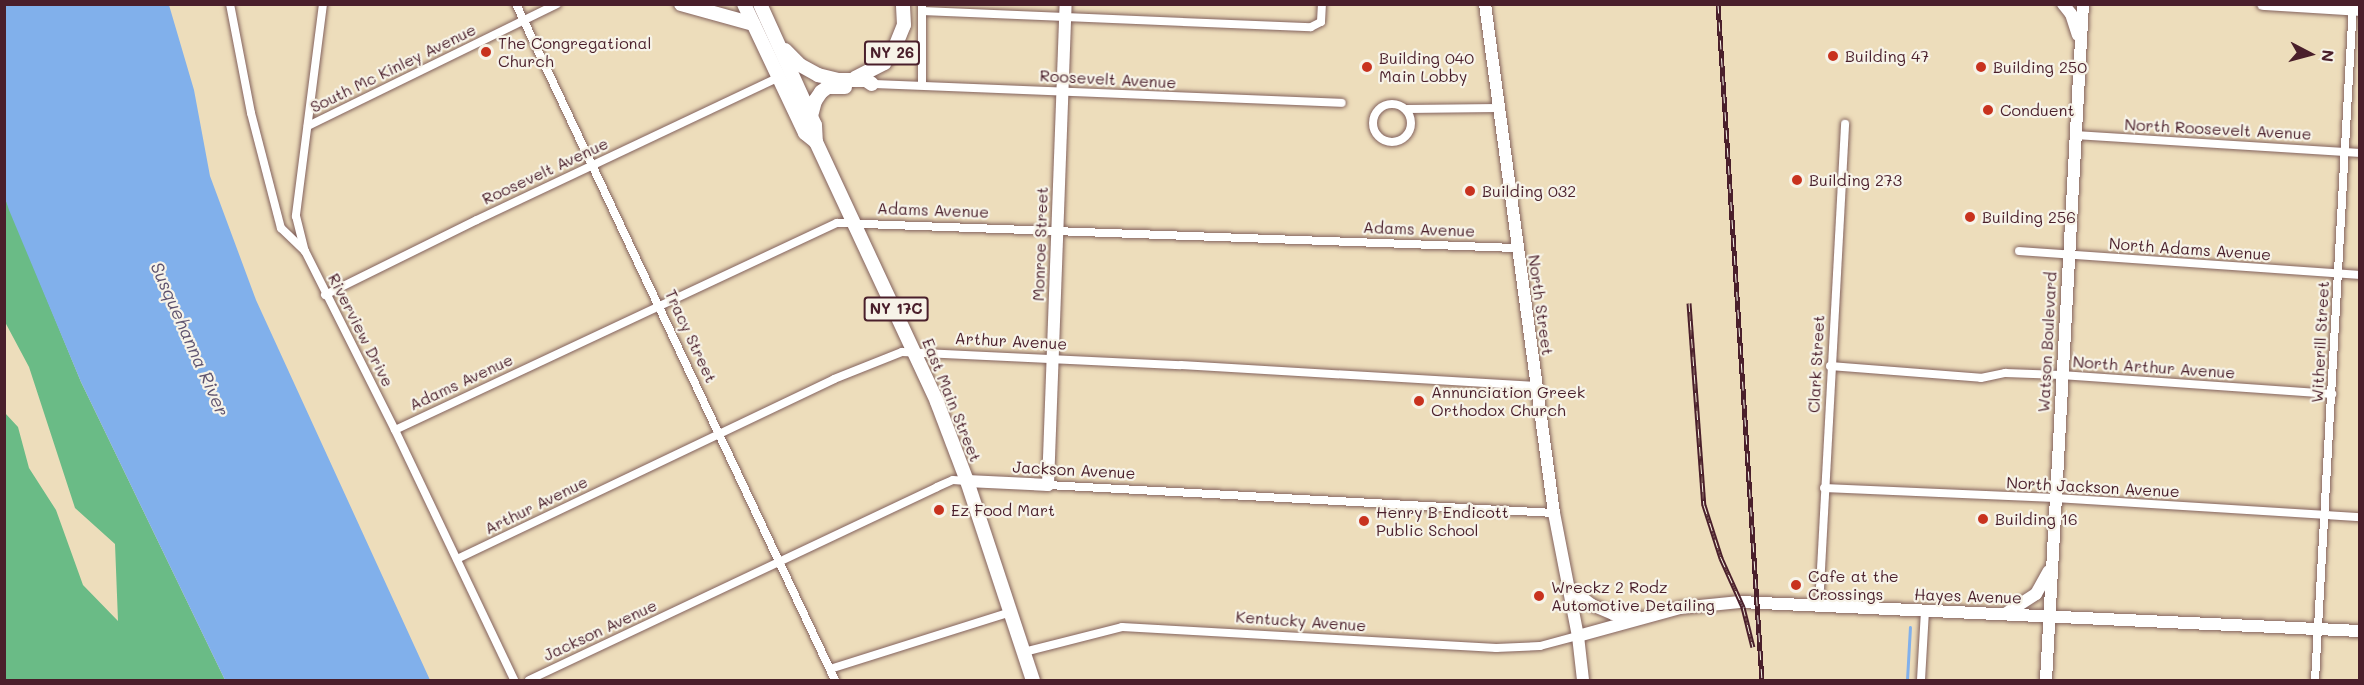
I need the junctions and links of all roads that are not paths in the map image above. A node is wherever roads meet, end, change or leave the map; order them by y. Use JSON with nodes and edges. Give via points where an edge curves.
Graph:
{"nodes":[{"id":1,"x":230,"y":4,"type":"edge"},
{"id":2,"x":323,"y":4,"type":"edge"},
{"id":3,"x":516,"y":4,"type":"edge"},
{"id":4,"x":557,"y":4,"type":"edge"},
{"id":5,"x":681,"y":4,"type":"edge"},
{"id":6,"x":744,"y":4,"type":"edge"},
{"id":7,"x":760,"y":4,"type":"edge"},
{"id":8,"x":903,"y":4,"type":"edge"},
{"id":9,"x":1322,"y":4,"type":"edge"},
{"id":10,"x":1485,"y":4,"type":"edge"},
{"id":11,"x":2063,"y":4,"type":"edge"},
{"id":12,"x":2084,"y":4,"type":"edge"},
{"id":13,"x":2263,"y":4,"type":"edge"},
{"id":14,"x":922,"y":8,"type":"edge"},
{"id":15,"x":2355,"y":8,"type":"edge"},
{"id":16,"x":1066,"y":11,"type":"edge"},
{"id":17,"x":524,"y":21,"type":"junction"},
{"id":18,"x":753,"y":24,"type":"junction"},
{"id":19,"x":2080,"y":41,"type":"junction"},
{"id":20,"x":777,"y":42,"type":"junction"},
{"id":21,"x":778,"y":78,"type":"junction"},
{"id":22,"x":849,"y":79,"type":"junction"},
{"id":23,"x":872,"y":84,"type":"junction"},
{"id":24,"x":922,"y":86,"type":"junction"},
{"id":25,"x":1062,"y":92,"type":"junction"},
{"id":26,"x":1342,"y":104,"type":"dead end"},
{"id":27,"x":1498,"y":108,"type":"junction"},
{"id":28,"x":1407,"y":109,"type":"junction"},
{"id":29,"x":811,"y":116,"type":"junction"},
{"id":30,"x":1845,"y":124,"type":"dead end"},
{"id":31,"x":308,"y":126,"type":"junction"},
{"id":32,"x":2075,"y":135,"type":"junction"},
{"id":33,"x":816,"y":142,"type":"junction"},
{"id":34,"x":2345,"y":152,"type":"junction"},
{"id":35,"x":2360,"y":153,"type":"edge"},
{"id":36,"x":593,"y":165,"type":"junction"},
{"id":37,"x":854,"y":222,"type":"junction"},
{"id":38,"x":1058,"y":229,"type":"junction"},
{"id":39,"x":1517,"y":248,"type":"junction"},
{"id":40,"x":305,"y":251,"type":"junction"},
{"id":41,"x":2019,"y":251,"type":"dead end"},
{"id":42,"x":2068,"y":256,"type":"junction"},
{"id":43,"x":2338,"y":274,"type":"junction"},
{"id":44,"x":2360,"y":275,"type":"edge"},
{"id":45,"x":325,"y":295,"type":"junction"},
{"id":46,"x":660,"y":305,"type":"junction"},
{"id":47,"x":915,"y":352,"type":"junction"},
{"id":48,"x":1053,"y":358,"type":"junction"},
{"id":49,"x":1830,"y":366,"type":"junction"},
{"id":50,"x":2061,"y":375,"type":"junction"},
{"id":51,"x":1536,"y":386,"type":"junction"},
{"id":52,"x":2332,"y":394,"type":"junction"},
{"id":53,"x":395,"y":430,"type":"junction"},
{"id":54,"x":720,"y":435,"type":"junction"},
{"id":55,"x":967,"y":481,"type":"junction"},
{"id":56,"x":1048,"y":485,"type":"junction"},
{"id":57,"x":1824,"y":488,"type":"junction"},
{"id":58,"x":2055,"y":498,"type":"junction"},
{"id":59,"x":1554,"y":513,"type":"junction"},
{"id":60,"x":2326,"y":515,"type":"junction"},
{"id":61,"x":2360,"y":517,"type":"edge"},
{"id":62,"x":458,"y":559,"type":"junction"},
{"id":63,"x":780,"y":562,"type":"junction"},
{"id":64,"x":2052,"y":564,"type":"junction"},
{"id":65,"x":1568,"y":587,"type":"junction"},
{"id":66,"x":1819,"y":606,"type":"junction"},
{"id":67,"x":1925,"y":611,"type":"junction"},
{"id":68,"x":1011,"y":612,"type":"junction"},
{"id":69,"x":2005,"y":614,"type":"junction"},
{"id":70,"x":2050,"y":616,"type":"junction"},
{"id":71,"x":1647,"y":617,"type":"junction"},
{"id":72,"x":2318,"y":629,"type":"junction"},
{"id":73,"x":2360,"y":631,"type":"edge"},
{"id":74,"x":1578,"y":636,"type":"junction"},
{"id":75,"x":1024,"y":652,"type":"junction"},
{"id":76,"x":830,"y":669,"type":"junction"},
{"id":77,"x":514,"y":681,"type":"edge"},
{"id":78,"x":529,"y":681,"type":"edge"},
{"id":79,"x":835,"y":681,"type":"edge"},
{"id":80,"x":1033,"y":681,"type":"edge"},
{"id":81,"x":1583,"y":681,"type":"edge"},
{"id":82,"x":1920,"y":681,"type":"edge"},
{"id":83,"x":2046,"y":681,"type":"edge"},
{"id":84,"x":2315,"y":681,"type":"edge"}],
"edges":[{"from":1,"to":40,"type":"street","via":[[251,113],[281,228]]},
{"from":2,"to":31,"type":"street","name":"Riverview Drive"},
{"from":3,"to":17,"type":"street","name":"Tracy Street"},
{"from":4,"to":17,"type":"street","name":"South Mc Kinley Avenue"},
{"from":5,"to":18,"type":"main road"},
{"from":6,"to":18,"type":"main road","name":"East Main Street","number":"NY 17C"},
{"from":7,"to":20,"type":"main road","name":"East Main Street","number":"NY 17C"},
{"from":8,"to":22,"type":"main road","number":"NY 26","via":[[904,25],[893,52],[871,71]]},
{"from":9,"to":16,"type":"street","via":[[1321,22],[1311,27]]},
{"from":10,"to":27,"type":"street","name":"North Street"},
{"from":11,"to":19,"type":"street","via":[[2071,14]]},
{"from":12,"to":19,"type":"street","name":"Watson Boulevard"},
{"from":13,"to":15,"type":"street"},
{"from":14,"to":16,"type":"street"},
{"from":14,"to":24,"type":"street"},
{"from":15,"to":34,"type":"street","name":"Witherill Street"},
{"from":16,"to":25,"type":"street","name":"Monroe Street"},
{"from":17,"to":31,"type":"street","name":"South Mc Kinley Avenue"},
{"from":17,"to":36,"type":"street","name":"Tracy Street"},
{"from":18,"to":21,"type":"main road","name":"East Main Street","number":"NY 17C"},
{"from":19,"to":32,"type":"street","name":"Watson Boulevard"},
{"from":20,"to":22,"type":"main road","number":"NY 26","via":[[808,71],[838,80]]},
{"from":20,"to":29,"type":"main road","name":"East Main Street","number":"NY 17C"},
{"from":21,"to":33,"type":"main road","name":"East Main Street","number":"NY 17C","via":[[804,133]]},
{"from":21,"to":36,"type":"street","name":"Roosevelt Avenue"},
{"from":22,"to":23,"type":"main road"},
{"from":23,"to":24,"type":"street","name":"Roosevelt Avenue"},
{"from":23,"to":29,"type":"main road","via":[[865,88],[828,87],[815,101]]},
{"from":24,"to":25,"type":"street","name":"Roosevelt Avenue"},
{"from":25,"to":26,"type":"street","name":"Roosevelt Avenue"},
{"from":25,"to":38,"type":"street","name":"Monroe Street"},
{"from":27,"to":28,"type":"street"},
{"from":27,"to":39,"type":"street","name":"North Street"},
{"from":28,"to":28,"type":"street","via":[[1393,103],[1378,109],[1372,125],[1378,137],[1396,142],[1407,135],[1412,123]]},
{"from":29,"to":33,"type":"main road","name":"East Main Street","number":"NY 17C","via":[[816,125]]},
{"from":30,"to":49,"type":"street","name":"Clark Street"},
{"from":31,"to":40,"type":"street","name":"Riverview Drive","via":[[296,216]]},
{"from":32,"to":34,"type":"street","name":"North Roosevelt Avenue"},
{"from":32,"to":42,"type":"street","name":"Watson Boulevard"},
{"from":33,"to":37,"type":"main road","name":"East Main Street","number":"NY 17C"},
{"from":34,"to":35,"type":"street","name":"North Roosevelt Avenue"},
{"from":34,"to":43,"type":"street","name":"Witherill Street"},
{"from":36,"to":45,"type":"street","name":"Roosevelt Avenue"},
{"from":36,"to":46,"type":"street","name":"Tracy Street"},
{"from":37,"to":38,"type":"street","name":"Adams Avenue"},
{"from":37,"to":46,"type":"street","name":"Adams Avenue","via":[[830,224]]},
{"from":37,"to":47,"type":"main road","name":"East Main Street","number":"NY 17C"},
{"from":38,"to":39,"type":"street","name":"Adams Avenue"},
{"from":38,"to":48,"type":"street","name":"Monroe Street"},
{"from":39,"to":51,"type":"street","name":"North Street"},
{"from":40,"to":45,"type":"street","name":"Riverview Drive"},
{"from":41,"to":42,"type":"street","name":"North Adams Avenue"},
{"from":42,"to":43,"type":"street","name":"North Adams Avenue"},
{"from":42,"to":50,"type":"street","name":"Watson Boulevard"},
{"from":43,"to":44,"type":"street","name":"North Adams Avenue"},
{"from":43,"to":52,"type":"street","name":"Witherill Street"},
{"from":45,"to":53,"type":"street","name":"Riverview Drive"},
{"from":46,"to":53,"type":"street","name":"Adams Avenue"},
{"from":46,"to":54,"type":"street","name":"Tracy Street"},
{"from":47,"to":48,"type":"street","name":"Arthur Avenue"},
{"from":47,"to":54,"type":"street","name":"Arthur Avenue","via":[[893,354]]},
{"from":47,"to":55,"type":"main road","name":"East Main Street","number":"NY 17C"},
{"from":48,"to":51,"type":"street","name":"Arthur Avenue"},
{"from":48,"to":56,"type":"street","name":"Monroe Street"},
{"from":49,"to":50,"type":"street","name":"North Arthur Avenue","via":[[1981,378],[2005,373]]},
{"from":49,"to":57,"type":"street","name":"Clark Street"},
{"from":50,"to":52,"type":"street","name":"North Arthur Avenue"},
{"from":50,"to":58,"type":"street","name":"Watson Boulevard"},
{"from":51,"to":59,"type":"street","name":"North Street"},
{"from":52,"to":60,"type":"street","name":"Witherill Street"},
{"from":53,"to":62,"type":"street","name":"Riverview Drive"},
{"from":54,"to":62,"type":"street","name":"Arthur Avenue"},
{"from":54,"to":63,"type":"street","name":"Tracy Street"},
{"from":55,"to":56,"type":"street","name":"Jackson Avenue"},
{"from":55,"to":63,"type":"street","name":"Jackson Avenue","via":[[953,480],[937,486]]},
{"from":55,"to":68,"type":"main road","name":"East Main Street","number":"NY 17C"},
{"from":56,"to":59,"type":"street","name":"Jackson Avenue"},
{"from":57,"to":58,"type":"street","name":"North Jackson Avenue"},
{"from":57,"to":66,"type":"street","name":"Clark Street"},
{"from":58,"to":60,"type":"street","name":"North Jackson Avenue"},
{"from":58,"to":64,"type":"street","name":"Watson Boulevard"},
{"from":59,"to":65,"type":"street","name":"North Street"},
{"from":60,"to":61,"type":"street","name":"North Jackson Avenue"},
{"from":60,"to":72,"type":"street","name":"Witherill Street"},
{"from":62,"to":77,"type":"street","name":"Riverview Drive"},
{"from":63,"to":76,"type":"street","name":"Tracy Street"},
{"from":63,"to":78,"type":"street","name":"Jackson Avenue"},
{"from":64,"to":69,"type":"street","via":[[2036,594]]},
{"from":64,"to":70,"type":"street","name":"Watson Boulevard"},
{"from":65,"to":71,"type":"street","via":[[1592,605],[1613,614]]},
{"from":65,"to":74,"type":"street","name":"North Street"},
{"from":66,"to":67,"type":"street","name":"Hayes Avenue"},
{"from":66,"to":71,"type":"street","name":"Hayes Avenue","via":[[1722,603]]},
{"from":67,"to":69,"type":"street","name":"Hayes Avenue"},
{"from":67,"to":82,"type":"street"},
{"from":68,"to":75,"type":"main road","name":"East Main Street","number":"NY 17C"},
{"from":68,"to":76,"type":"street"},
{"from":69,"to":70,"type":"street","name":"Hayes Avenue"},
{"from":70,"to":72,"type":"street","name":"Hayes Avenue"},
{"from":70,"to":83,"type":"street","name":"Watson Boulevard"},
{"from":71,"to":74,"type":"street","name":"Hayes Avenue"},
{"from":72,"to":73,"type":"street","name":"Hayes Avenue"},
{"from":72,"to":84,"type":"street","name":"Witherill Street"},
{"from":74,"to":75,"type":"street","name":"Kentucky Avenue","via":[[1540,646],[1496,648],[1122,627]]},
{"from":74,"to":81,"type":"street","name":"North Street"},
{"from":75,"to":80,"type":"main road","name":"East Main Street","number":"NY 17C"},
{"from":76,"to":79,"type":"street","name":"Tracy Street"}]}
